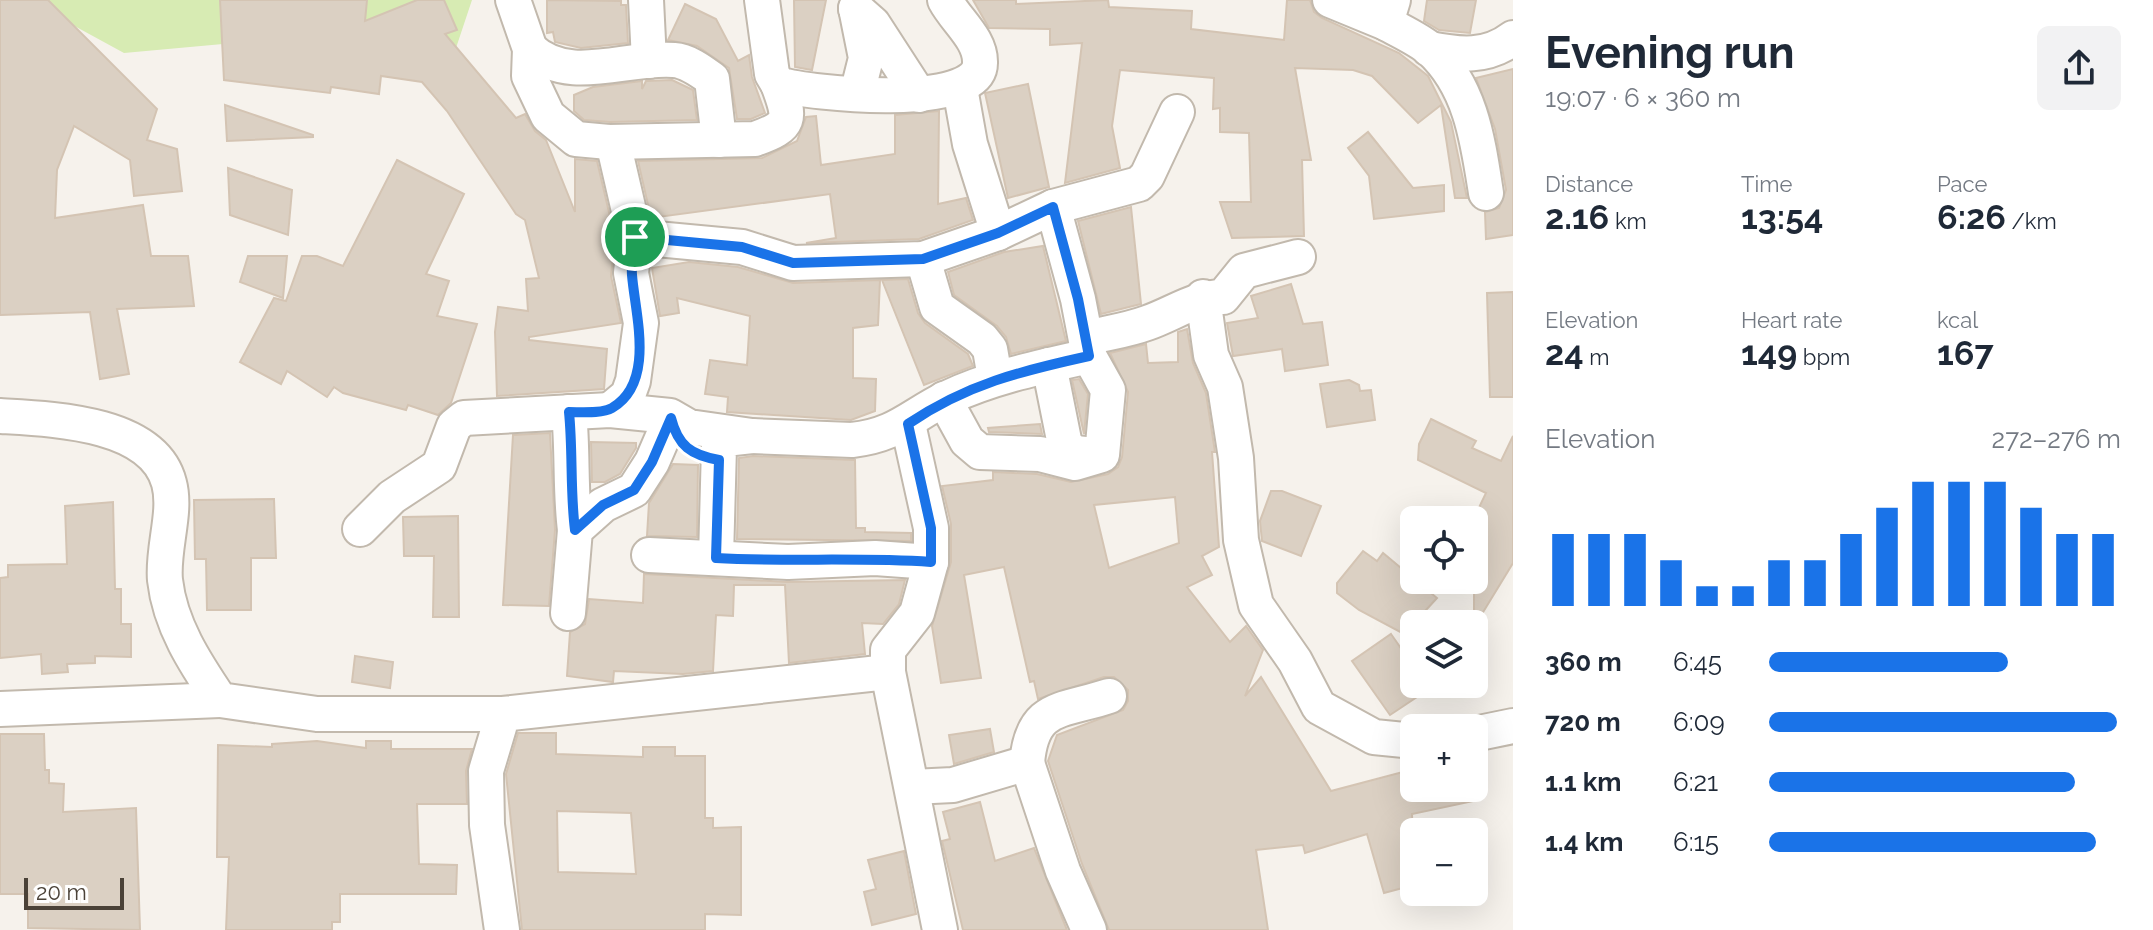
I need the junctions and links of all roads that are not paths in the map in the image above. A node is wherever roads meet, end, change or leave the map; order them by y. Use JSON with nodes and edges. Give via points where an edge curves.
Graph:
{"nodes":[{"id":1,"x":513,"y":0,"type":"edge"},
{"id":2,"x":646,"y":0,"type":"edge"},
{"id":3,"x":762,"y":0,"type":"edge"},
{"id":4,"x":945,"y":0,"type":"edge"},
{"id":5,"x":1330,"y":0,"type":"edge"},
{"id":6,"x":858,"y":4,"type":"edge"},
{"id":7,"x":1390,"y":12,"type":"edge"},
{"id":8,"x":1513,"y":38,"type":"edge"},
{"id":9,"x":530,"y":49,"type":"junction"},
{"id":10,"x":1429,"y":49,"type":"junction"},
{"id":11,"x":897,"y":59,"type":"junction"},
{"id":12,"x":649,"y":61,"type":"junction"},
{"id":13,"x":778,"y":84,"type":"junction"},
{"id":14,"x":960,"y":88,"type":"junction"},
{"id":15,"x":870,"y":94,"type":"junction"},
{"id":16,"x":919,"y":95,"type":"junction"},
{"id":17,"x":1177,"y":112,"type":"dead end"},
{"id":18,"x":719,"y":140,"type":"junction"},
{"id":19,"x":613,"y":142,"type":"junction"},
{"id":20,"x":1486,"y":193,"type":"dead end"},
{"id":21,"x":1053,"y":207,"type":"junction"},
{"id":22,"x":998,"y":233,"type":"junction"},
{"id":23,"x":635,"y":237,"type":"junction"},
{"id":24,"x":1298,"y":257,"type":"dead end"},
{"id":25,"x":923,"y":259,"type":"junction"},
{"id":26,"x":1203,"y":297,"type":"junction"},
{"id":27,"x":1088,"y":347,"type":"junction"},
{"id":28,"x":1049,"y":365,"type":"junction"},
{"id":29,"x":995,"y":378,"type":"junction"},
{"id":30,"x":944,"y":399,"type":"junction"},
{"id":31,"x":610,"y":410,"type":"junction"},
{"id":32,"x":569,"y":412,"type":"junction"},
{"id":33,"x":0,"y":416,"type":"edge"},
{"id":34,"x":670,"y":417,"type":"junction"},
{"id":35,"x":908,"y":424,"type":"junction"},
{"id":36,"x":752,"y":436,"type":"junction"},
{"id":37,"x":1102,"y":455,"type":"junction"},
{"id":38,"x":719,"y":460,"type":"junction"},
{"id":39,"x":360,"y":529,"type":"dead end"},
{"id":40,"x":575,"y":530,"type":"junction"},
{"id":41,"x":649,"y":555,"type":"dead end"},
{"id":42,"x":716,"y":558,"type":"junction"},
{"id":43,"x":931,"y":562,"type":"junction"},
{"id":44,"x":568,"y":613,"type":"dead end"},
{"id":45,"x":888,"y":672,"type":"junction"},
{"id":46,"x":1109,"y":696,"type":"dead end"},
{"id":47,"x":220,"y":700,"type":"junction"},
{"id":48,"x":0,"y":709,"type":"edge"},
{"id":49,"x":503,"y":714,"type":"junction"},
{"id":50,"x":1513,"y":726,"type":"edge"},
{"id":51,"x":1488,"y":731,"type":"edge"},
{"id":52,"x":1400,"y":740,"type":"edge"},
{"id":53,"x":1027,"y":763,"type":"junction"},
{"id":54,"x":912,"y":787,"type":"junction"},
{"id":55,"x":502,"y":930,"type":"edge"},
{"id":56,"x":940,"y":930,"type":"edge"},
{"id":57,"x":1089,"y":930,"type":"edge"}],
"edges":[{"from":1,"to":9,"type":"street"},
{"from":2,"to":12,"type":"street"},
{"from":3,"to":13,"type":"street","via":[[772,74]]},
{"from":4,"to":14,"type":"street","via":[[973,37],[981,61]]},
{"from":5,"to":7,"type":"street"},
{"from":6,"to":11,"type":"street"},
{"from":6,"to":15,"type":"street"},
{"from":7,"to":10,"type":"street"},
{"from":8,"to":10,"type":"street","via":[[1481,54]]},
{"from":9,"to":12,"type":"street","via":[[554,65],[608,68]]},
{"from":9,"to":19,"type":"street","via":[[529,76],[548,116],[576,139]]},
{"from":10,"to":20,"type":"street","via":[[1460,87],[1473,122]]},
{"from":11,"to":15,"type":"street"},
{"from":11,"to":16,"type":"street"},
{"from":12,"to":18,"type":"street","via":[[677,60],[712,79]]},
{"from":13,"to":15,"type":"street"},
{"from":13,"to":18,"type":"street","via":[[788,112],[782,128],[755,139]]},
{"from":14,"to":16,"type":"street"},
{"from":14,"to":22,"type":"street","via":[[970,144]]},
{"from":15,"to":16,"type":"street"},
{"from":17,"to":21,"type":"street","via":[[1139,184]]},
{"from":18,"to":19,"type":"street"},
{"from":19,"to":23,"type":"street"},
{"from":21,"to":22,"type":"street"},
{"from":21,"to":27,"type":"street"},
{"from":22,"to":25,"type":"street"},
{"from":23,"to":25,"type":"street","via":[[742,247],[793,263]]},
{"from":23,"to":31,"type":"street","via":[[631,273],[641,323],[635,372],[628,395]]},
{"from":24,"to":26,"type":"street","via":[[1244,271],[1223,297]]},
{"from":25,"to":29,"type":"street","via":[[937,307],[982,339],[990,349]]},
{"from":26,"to":27,"type":"street","via":[[1186,309]]},
{"from":26,"to":52,"type":"street","via":[[1211,355],[1225,387],[1241,540],[1256,605],[1319,707],[1374,737]]},
{"from":27,"to":28,"type":"street"},
{"from":27,"to":37,"type":"street","via":[[1108,390]]},
{"from":28,"to":29,"type":"street"},
{"from":28,"to":37,"type":"street","via":[[1065,445],[1081,455]]},
{"from":29,"to":30,"type":"street"},
{"from":30,"to":35,"type":"street"},
{"from":30,"to":37,"type":"street","via":[[967,441],[980,452],[1040,454],[1075,463]]},
{"from":31,"to":32,"type":"street"},
{"from":31,"to":34,"type":"street"},
{"from":32,"to":39,"type":"street","via":[[457,421],[439,466],[392,497]]},
{"from":32,"to":40,"type":"street"},
{"from":33,"to":47,"type":"street","via":[[122,433],[157,456],[170,484],[165,580],[185,649]]},
{"from":34,"to":36,"type":"street","via":[[689,427]]},
{"from":34,"to":38,"type":"street","via":[[687,451]]},
{"from":34,"to":40,"type":"street","via":[[634,490],[603,505]]},
{"from":35,"to":36,"type":"street","via":[[852,440]]},
{"from":35,"to":43,"type":"street","via":[[931,528]]},
{"from":36,"to":38,"type":"street","via":[[721,441]]},
{"from":38,"to":42,"type":"street"},
{"from":40,"to":44,"type":"street"},
{"from":41,"to":42,"type":"street"},
{"from":42,"to":43,"type":"street"},
{"from":43,"to":45,"type":"street","via":[[917,613],[888,650]]},
{"from":45,"to":49,"type":"street"},
{"from":45,"to":54,"type":"street"},
{"from":46,"to":53,"type":"street","via":[[1045,716],[1035,725]]},
{"from":47,"to":48,"type":"street"},
{"from":47,"to":49,"type":"street","via":[[317,714]]},
{"from":49,"to":55,"type":"street","via":[[486,771],[487,825]]},
{"from":50,"to":51,"type":"street"},
{"from":53,"to":54,"type":"street","via":[[953,785]]},
{"from":53,"to":57,"type":"street"},
{"from":54,"to":56,"type":"street"}]}
